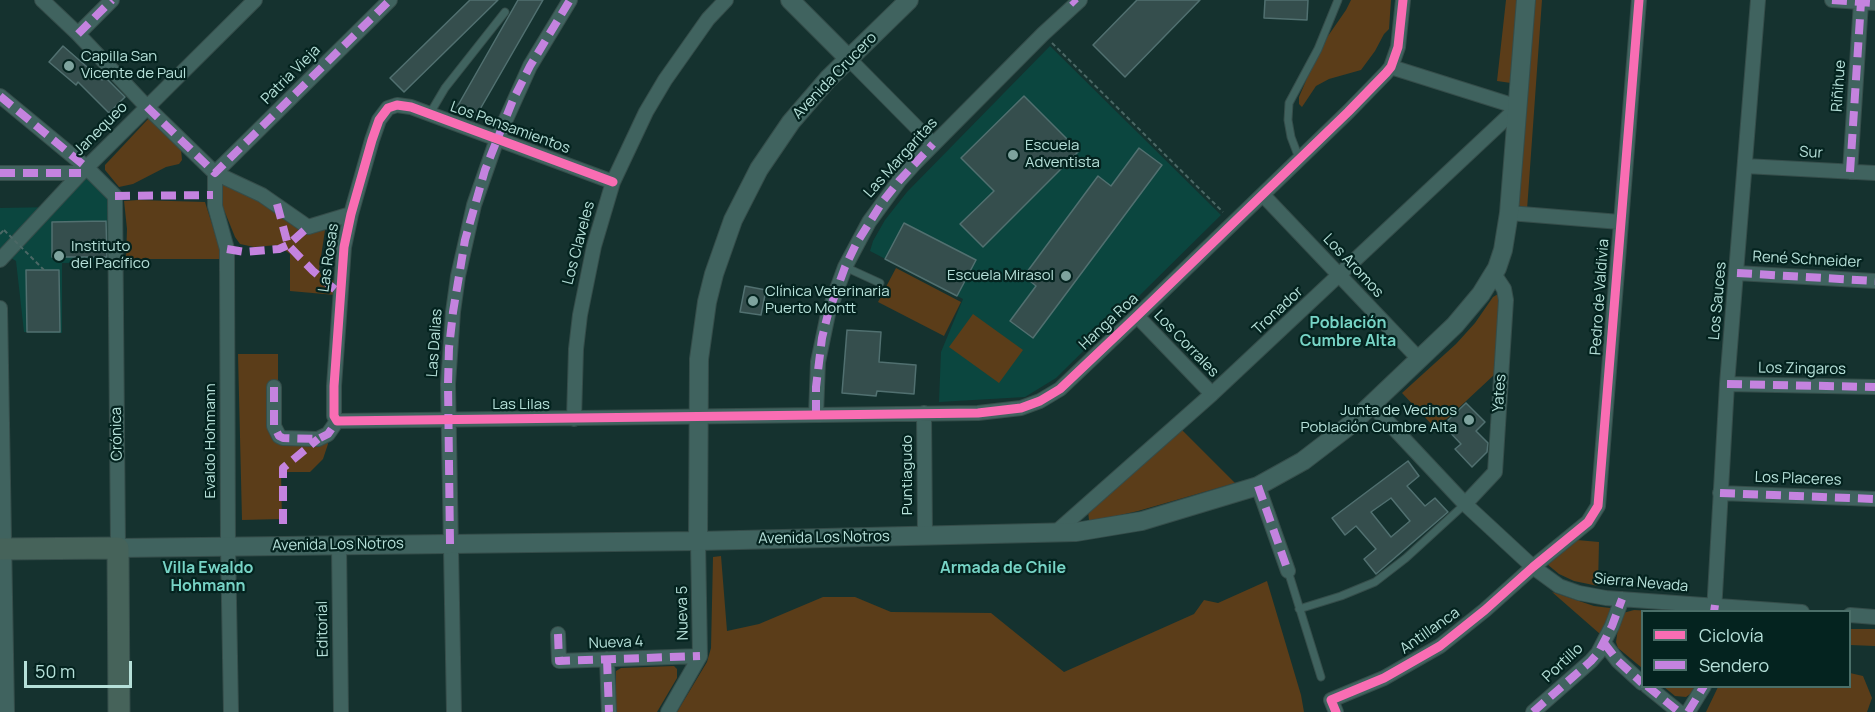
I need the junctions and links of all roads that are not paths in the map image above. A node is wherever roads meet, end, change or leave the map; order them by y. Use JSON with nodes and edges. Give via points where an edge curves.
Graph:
{"nodes":[{"id":1,"x":42,"y":0,"type":"edge"},
{"id":2,"x":112,"y":0,"type":"edge"},
{"id":3,"x":255,"y":0,"type":"edge"},
{"id":4,"x":390,"y":0,"type":"edge"},
{"id":5,"x":570,"y":0,"type":"edge"},
{"id":6,"x":726,"y":0,"type":"edge"},
{"id":7,"x":790,"y":0,"type":"edge"},
{"id":8,"x":909,"y":0,"type":"edge"},
{"id":9,"x":1338,"y":0,"type":"edge"},
{"id":10,"x":1403,"y":0,"type":"edge"},
{"id":11,"x":1526,"y":0,"type":"edge"},
{"id":12,"x":1639,"y":0,"type":"edge"},
{"id":13,"x":1758,"y":0,"type":"edge"},
{"id":14,"x":1832,"y":0,"type":"edge"},
{"id":15,"x":1076,"y":1,"type":"edge"},
{"id":16,"x":1868,"y":2,"type":"edge"},
{"id":17,"x":505,"y":12,"type":"dead end"},
{"id":18,"x":78,"y":34,"type":"junction"},
{"id":19,"x":849,"y":59,"type":"junction"},
{"id":20,"x":1391,"y":66,"type":"junction"},
{"id":21,"x":0,"y":96,"type":"edge"},
{"id":22,"x":397,"y":105,"type":"joint"},
{"id":23,"x":147,"y":107,"type":"junction"},
{"id":24,"x":1518,"y":107,"type":"junction"},
{"id":25,"x":429,"y":115,"type":"junction"},
{"id":26,"x":497,"y":139,"type":"junction"},
{"id":27,"x":933,"y":144,"type":"junction"},
{"id":28,"x":1299,"y":159,"type":"junction"},
{"id":29,"x":1744,"y":166,"type":"junction"},
{"id":30,"x":83,"y":170,"type":"junction"},
{"id":31,"x":1850,"y":172,"type":"junction"},
{"id":32,"x":0,"y":173,"type":"edge"},
{"id":33,"x":214,"y":173,"type":"junction"},
{"id":34,"x":1875,"y":173,"type":"edge"},
{"id":35,"x":613,"y":182,"type":"junction"},
{"id":36,"x":1263,"y":195,"type":"junction"},
{"id":37,"x":1509,"y":213,"type":"junction"},
{"id":38,"x":351,"y":214,"type":"junction"},
{"id":39,"x":1620,"y":222,"type":"junction"},
{"id":40,"x":0,"y":260,"type":"edge"},
{"id":41,"x":845,"y":267,"type":"junction"},
{"id":42,"x":1737,"y":273,"type":"junction"},
{"id":43,"x":1494,"y":274,"type":"junction"},
{"id":44,"x":1340,"y":276,"type":"junction"},
{"id":45,"x":1875,"y":280,"type":"edge"},
{"id":46,"x":880,"y":283,"type":"dead end"},
{"id":47,"x":0,"y":308,"type":"edge"},
{"id":48,"x":1137,"y":316,"type":"junction"},
{"id":49,"x":1419,"y":359,"type":"junction"},
{"id":50,"x":1728,"y":384,"type":"junction"},
{"id":51,"x":274,"y":387,"type":"dead end"},
{"id":52,"x":1875,"y":387,"type":"edge"},
{"id":53,"x":1212,"y":394,"type":"junction"},
{"id":54,"x":1372,"y":405,"type":"junction"},
{"id":55,"x":924,"y":413,"type":"junction"},
{"id":56,"x":816,"y":415,"type":"junction"},
{"id":57,"x":698,"y":416,"type":"junction"},
{"id":58,"x":574,"y":419,"type":"junction"},
{"id":59,"x":448,"y":420,"type":"junction"},
{"id":60,"x":340,"y":421,"type":"junction"},
{"id":61,"x":1,"y":438,"type":"edge"},
{"id":62,"x":1258,"y":486,"type":"junction"},
{"id":63,"x":1720,"y":493,"type":"junction"},
{"id":64,"x":1875,"y":499,"type":"edge"},
{"id":65,"x":1465,"y":504,"type":"junction"},
{"id":66,"x":1055,"y":533,"type":"junction"},
{"id":67,"x":925,"y":536,"type":"junction"},
{"id":68,"x":698,"y":541,"type":"junction"},
{"id":69,"x":450,"y":544,"type":"junction"},
{"id":70,"x":339,"y":545,"type":"junction"},
{"id":71,"x":228,"y":546,"type":"junction"},
{"id":72,"x":118,"y":548,"type":"junction"},
{"id":73,"x":2,"y":549,"type":"edge"},
{"id":74,"x":1533,"y":567,"type":"junction"},
{"id":75,"x":1288,"y":571,"type":"joint"},
{"id":76,"x":1622,"y":599,"type":"junction"},
{"id":77,"x":1715,"y":608,"type":"edge"},
{"id":78,"x":1299,"y":609,"type":"junction"},
{"id":79,"x":1758,"y":610,"type":"edge"},
{"id":80,"x":1851,"y":615,"type":"edge"},
{"id":81,"x":1875,"y":617,"type":"edge"},
{"id":82,"x":558,"y":634,"type":"dead end"},
{"id":83,"x":1604,"y":643,"type":"junction"},
{"id":84,"x":700,"y":656,"type":"junction"},
{"id":85,"x":607,"y":659,"type":"junction"},
{"id":86,"x":1321,"y":677,"type":"dead end"},
{"id":87,"x":1641,"y":682,"type":"edge"},
{"id":88,"x":1648,"y":688,"type":"edge"},
{"id":89,"x":1703,"y":688,"type":"edge"},
{"id":90,"x":1333,"y":706,"type":"edge"},
{"id":91,"x":7,"y":712,"type":"edge"},
{"id":92,"x":119,"y":712,"type":"edge"},
{"id":93,"x":231,"y":712,"type":"edge"},
{"id":94,"x":341,"y":712,"type":"edge"},
{"id":95,"x":454,"y":712,"type":"edge"},
{"id":96,"x":609,"y":712,"type":"edge"},
{"id":97,"x":668,"y":712,"type":"edge"},
{"id":98,"x":1533,"y":712,"type":"edge"},
{"id":99,"x":1679,"y":712,"type":"edge"},
{"id":100,"x":1688,"y":712,"type":"edge"}],
"edges":[{"from":1,"to":18,"type":"street"},
{"from":2,"to":18,"type":"street"},
{"from":3,"to":23,"type":"street","name":"Janequeo"},
{"from":4,"to":33,"type":"street","name":"Patria Vieja"},
{"from":5,"to":26,"type":"street","name":"Las Dalias","via":[[530,66]]},
{"from":6,"to":35,"type":"street","name":"Los Claveles","via":[[665,80]]},
{"from":7,"to":19,"type":"main road"},
{"from":8,"to":19,"type":"main road","name":"Avenida Crucero"},
{"from":9,"to":28,"type":"lane","via":[[1289,103],[1288,120]]},
{"from":10,"to":20,"type":"street","name":"Hanga Roa","via":[[1398,47]]},
{"from":11,"to":24,"type":"main road"},
{"from":12,"to":39,"type":"street","name":"Pedro de Valdivia"},
{"from":13,"to":29,"type":"street","name":"Los Sauces"},
{"from":14,"to":16,"type":"street"},
{"from":15,"to":27,"type":"street","name":"Las Margaritas"},
{"from":16,"to":31,"type":"street","name":"Riñihue"},
{"from":17,"to":25,"type":"lane"},
{"from":18,"to":23,"type":"street"},
{"from":19,"to":27,"type":"street"},
{"from":19,"to":57,"type":"main road","name":"Avenida Crucero","via":[[809,100],[774,145],[733,220],[714,274],[702,330]]},
{"from":20,"to":24,"type":"street"},
{"from":20,"to":28,"type":"street","name":"Hanga Roa"},
{"from":21,"to":30,"type":"street","name":"Crónica"},
{"from":22,"to":25,"type":"street","name":"Los Pensamientos"},
{"from":22,"to":38,"type":"street","name":"Las Rosas","via":[[388,108],[379,120]]},
{"from":23,"to":30,"type":"street","name":"Janequeo"},
{"from":23,"to":33,"type":"street"},
{"from":24,"to":37,"type":"main road"},
{"from":24,"to":44,"type":"street","name":"Tronador"},
{"from":25,"to":26,"type":"street","name":"Los Pensamientos"},
{"from":26,"to":35,"type":"street","name":"Los Pensamientos"},
{"from":26,"to":59,"type":"street","name":"Las Dalias","via":[[474,205],[458,276],[449,348]]},
{"from":27,"to":41,"type":"street","name":"Las Margaritas","via":[[883,201]]},
{"from":28,"to":36,"type":"street","name":"Hanga Roa"},
{"from":29,"to":31,"type":"street","name":"Sur"},
{"from":29,"to":42,"type":"street","name":"Los Sauces"},
{"from":30,"to":32,"type":"street"},
{"from":30,"to":40,"type":"street","name":"Janequeo"},
{"from":30,"to":72,"type":"street","name":"Crónica","via":[[115,196]]},
{"from":31,"to":34,"type":"street","name":"Sur"},
{"from":33,"to":38,"type":"street","via":[[262,195],[308,227]]},
{"from":33,"to":71,"type":"street","name":"Evaldo Hohmann","via":[[214,206],[227,249]]},
{"from":35,"to":58,"type":"street","name":"Los Claveles","via":[[594,246],[580,315]]},
{"from":36,"to":44,"type":"street","name":"Los Aromos"},
{"from":36,"to":48,"type":"street","name":"Hanga Roa"},
{"from":37,"to":39,"type":"street"},
{"from":37,"to":43,"type":"main road","name":"Avenida Los Notros","via":[[1503,250]]},
{"from":38,"to":60,"type":"street","name":"Las Rosas","via":[[335,354],[334,410]]},
{"from":39,"to":74,"type":"street","name":"Pedro de Valdivia","via":[[1598,506],[1588,522]]},
{"from":41,"to":46,"type":"lane"},
{"from":41,"to":56,"type":"street","name":"Las Margaritas","via":[[822,338]]},
{"from":42,"to":45,"type":"street","name":"René Schneider"},
{"from":42,"to":50,"type":"street","name":"Los Sauces"},
{"from":43,"to":49,"type":"main road","name":"Avenida Los Notros","via":[[1455,325]]},
{"from":43,"to":65,"type":"street","name":"Yates","via":[[1506,300],[1495,472]]},
{"from":44,"to":49,"type":"street","name":"Los Aromos"},
{"from":44,"to":53,"type":"street","name":"Tronador"},
{"from":47,"to":61,"type":"street"},
{"from":48,"to":53,"type":"street","name":"Los Corrales"},
{"from":48,"to":55,"type":"street","name":"Hanga Roa","via":[[1060,389],[1040,401],[1021,408],[978,413]]},
{"from":49,"to":54,"type":"main road","name":"Avenida Los Notros"},
{"from":50,"to":52,"type":"street","name":"Los Zingaros"},
{"from":50,"to":63,"type":"street","name":"Los Sauces"},
{"from":51,"to":60,"type":"street","via":[[274,430],[279,436],[318,439]]},
{"from":53,"to":66,"type":"street","name":"Tronador"},
{"from":54,"to":62,"type":"main road","name":"Avenida Los Notros","via":[[1311,455]]},
{"from":54,"to":65,"type":"street","name":"Sierra Nevada"},
{"from":55,"to":56,"type":"street","name":"Hanga Roa"},
{"from":55,"to":67,"type":"street","name":"Puntiagudo"},
{"from":56,"to":57,"type":"street","name":"Hanga Roa"},
{"from":57,"to":58,"type":"street","name":"Las Lilas"},
{"from":57,"to":68,"type":"main road","name":"Avenida Crucero"},
{"from":58,"to":59,"type":"street","name":"Las Lilas"},
{"from":59,"to":60,"type":"street","name":"Las Lilas"},
{"from":59,"to":69,"type":"street","name":"Las Dalias"},
{"from":61,"to":73,"type":"street"},
{"from":62,"to":66,"type":"main road","name":"Avenida Los Notros","via":[[1142,521]]},
{"from":62,"to":75,"type":"street"},
{"from":63,"to":64,"type":"street","name":"Los Placeres"},
{"from":63,"to":77,"type":"street","name":"Los Sauces"},
{"from":65,"to":74,"type":"street","name":"Sierra Nevada"},
{"from":65,"to":78,"type":"lane","via":[[1376,582]]},
{"from":66,"to":67,"type":"main road","name":"Avenida Los Notros"},
{"from":67,"to":68,"type":"main road","name":"Avenida Los Notros"},
{"from":68,"to":69,"type":"main road","name":"Avenida Los Notros"},
{"from":68,"to":84,"type":"street","name":"Nueva 5"},
{"from":69,"to":70,"type":"main road","name":"Avenida Los Notros"},
{"from":69,"to":95,"type":"street","name":"Las Dalias"},
{"from":70,"to":71,"type":"main road","name":"Avenida Los Notros"},
{"from":70,"to":94,"type":"street","name":"Editorial"},
{"from":71,"to":72,"type":"main road","name":"Avenida Los Notros"},
{"from":71,"to":93,"type":"street","name":"Evaldo Hohmann"},
{"from":72,"to":73,"type":"main road","name":"Avenida Los Notros"},
{"from":72,"to":92,"type":"main road","name":"Crónica"},
{"from":73,"to":91,"type":"street"},
{"from":74,"to":76,"type":"street","name":"Sierra Nevada","via":[[1568,590]]},
{"from":74,"to":90,"type":"street","name":"Antillanca","via":[[1440,646]]},
{"from":75,"to":78,"type":"lane"},
{"from":76,"to":77,"type":"street","name":"Sierra Nevada"},
{"from":76,"to":83,"type":"street","name":"Portillo"},
{"from":77,"to":79,"type":"street","name":"Sierra Nevada"},
{"from":78,"to":86,"type":"lane"},
{"from":80,"to":81,"type":"street"},
{"from":82,"to":85,"type":"street","name":"Nueva 4","via":[[559,661]]},
{"from":83,"to":87,"type":"street"},
{"from":83,"to":98,"type":"street","name":"Portillo","via":[[1591,661]]},
{"from":84,"to":85,"type":"street","name":"Nueva 4"},
{"from":84,"to":97,"type":"street","name":"Nueva 5"},
{"from":85,"to":96,"type":"street"},
{"from":88,"to":99,"type":"street"},
{"from":89,"to":100,"type":"street"}]}
